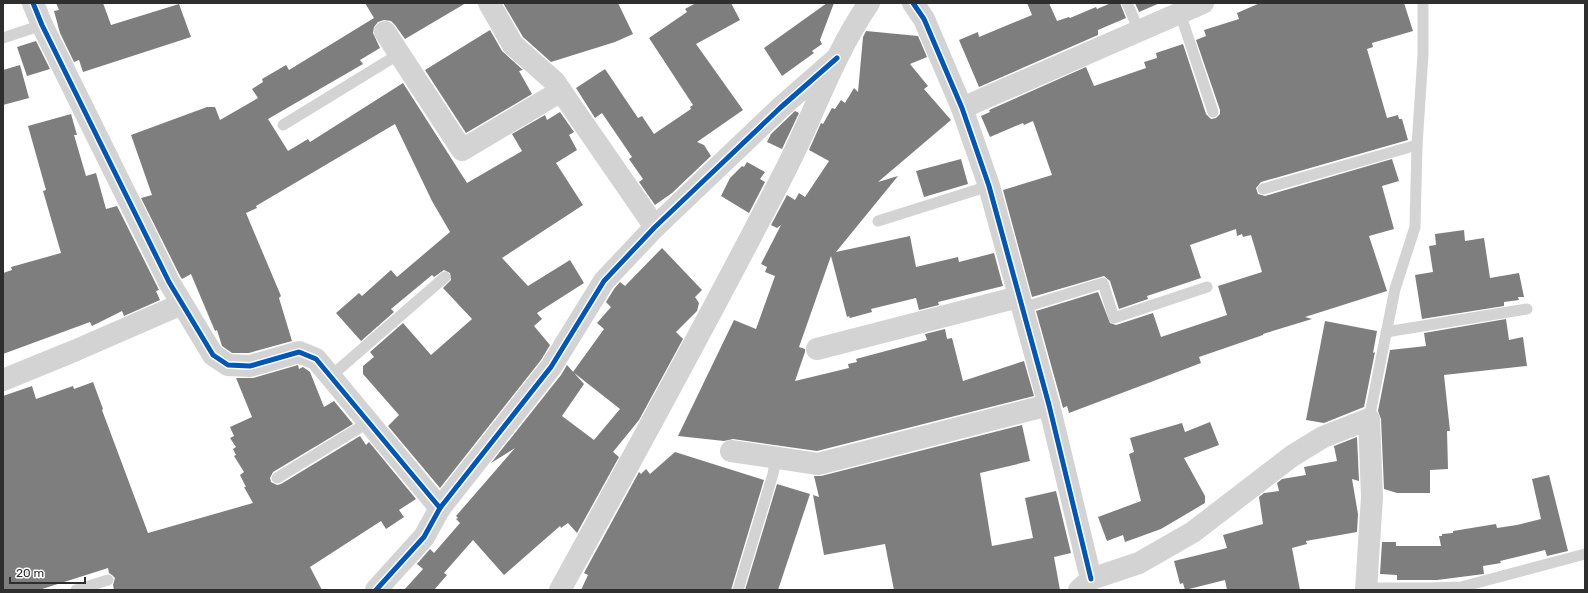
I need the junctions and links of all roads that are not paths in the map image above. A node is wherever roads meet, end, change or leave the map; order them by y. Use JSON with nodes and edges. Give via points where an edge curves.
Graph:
{"nodes":[{"id":1,"x":33,"y":3,"type":"edge"},
{"id":2,"x":490,"y":3,"type":"edge"},
{"id":3,"x":869,"y":3,"type":"edge"},
{"id":4,"x":913,"y":3,"type":"edge"},
{"id":5,"x":1127,"y":3,"type":"edge"},
{"id":6,"x":1423,"y":3,"type":"edge"},
{"id":7,"x":1194,"y":6,"type":"edge"},
{"id":8,"x":42,"y":25,"type":"junction"},
{"id":9,"x":1139,"y":31,"type":"junction"},
{"id":10,"x":385,"y":32,"type":"dead end"},
{"id":11,"x":3,"y":38,"type":"edge"},
{"id":12,"x":399,"y":54,"type":"junction"},
{"id":13,"x":838,"y":58,"type":"junction"},
{"id":14,"x":561,"y":90,"type":"junction"},
{"id":15,"x":962,"y":108,"type":"junction"},
{"id":16,"x":1213,"y":112,"type":"dead end"},
{"id":17,"x":283,"y":125,"type":"dead end"},
{"id":18,"x":1417,"y":145,"type":"junction"},
{"id":19,"x":989,"y":186,"type":"junction"},
{"id":20,"x":1262,"y":189,"type":"dead end"},
{"id":21,"x":878,"y":221,"type":"dead end"},
{"id":22,"x":655,"y":227,"type":"junction"},
{"id":23,"x":445,"y":277,"type":"dead end"},
{"id":24,"x":1207,"y":288,"type":"dead end"},
{"id":25,"x":1021,"y":302,"type":"junction"},
{"id":26,"x":182,"y":304,"type":"junction"},
{"id":27,"x":1527,"y":309,"type":"dead end"},
{"id":28,"x":1386,"y":332,"type":"junction"},
{"id":29,"x":818,"y":349,"type":"dead end"},
{"id":30,"x":331,"y":376,"type":"junction"},
{"id":31,"x":3,"y":380,"type":"edge"},
{"id":32,"x":1049,"y":405,"type":"junction"},
{"id":33,"x":1369,"y":419,"type":"junction"},
{"id":34,"x":369,"y":422,"type":"junction"},
{"id":35,"x":731,"y":451,"type":"dead end"},
{"id":36,"x":776,"y":457,"type":"junction"},
{"id":37,"x":277,"y":478,"type":"dead end"},
{"id":38,"x":440,"y":508,"type":"junction"},
{"id":39,"x":1585,"y":554,"type":"edge"},
{"id":40,"x":108,"y":580,"type":"dead end"},
{"id":41,"x":1085,"y":584,"type":"edge"},
{"id":42,"x":383,"y":587,"type":"edge"},
{"id":43,"x":1366,"y":589,"type":"edge"},
{"id":44,"x":76,"y":590,"type":"edge"},
{"id":45,"x":560,"y":590,"type":"edge"},
{"id":46,"x":738,"y":590,"type":"edge"}],
"edges":[{"from":1,"to":8,"type":"street"},
{"from":2,"to":14,"type":"street","via":[[513,45]]},
{"from":3,"to":13,"type":"street"},
{"from":4,"to":15,"type":"street","via":[[924,19]]},
{"from":5,"to":9,"type":"lane"},
{"from":6,"to":18,"type":"lane","via":[[1424,54]]},
{"from":7,"to":9,"type":"street"},
{"from":7,"to":16,"type":"lane"},
{"from":8,"to":11,"type":"lane"},
{"from":8,"to":26,"type":"street"},
{"from":9,"to":15,"type":"street"},
{"from":10,"to":12,"type":"street"},
{"from":12,"to":14,"type":"street","via":[[462,150]]},
{"from":12,"to":17,"type":"lane"},
{"from":13,"to":22,"type":"street","via":[[780,108]]},
{"from":13,"to":45,"type":"street","via":[[785,171]]},
{"from":14,"to":22,"type":"street"},
{"from":15,"to":19,"type":"street"},
{"from":18,"to":20,"type":"lane"},
{"from":18,"to":28,"type":"lane","via":[[1415,227],[1395,289]]},
{"from":19,"to":21,"type":"lane"},
{"from":19,"to":25,"type":"street"},
{"from":22,"to":38,"type":"street","via":[[604,281],[551,367]]},
{"from":23,"to":30,"type":"lane"},
{"from":24,"to":25,"type":"lane","via":[[1114,318],[1103,283]]},
{"from":25,"to":29,"type":"street"},
{"from":25,"to":32,"type":"street"},
{"from":26,"to":30,"type":"street","via":[[213,355],[228,365],[250,366],[299,352],[316,359]]},
{"from":26,"to":31,"type":"street"},
{"from":27,"to":28,"type":"lane"},
{"from":28,"to":33,"type":"lane"},
{"from":30,"to":34,"type":"street"},
{"from":32,"to":36,"type":"street","via":[[818,464]]},
{"from":32,"to":41,"type":"street"},
{"from":33,"to":41,"type":"street","via":[[1322,437],[1292,456],[1186,536],[1139,563]]},
{"from":33,"to":43,"type":"street","via":[[1372,497]]},
{"from":34,"to":37,"type":"lane"},
{"from":34,"to":38,"type":"street"},
{"from":35,"to":36,"type":"street"},
{"from":36,"to":46,"type":"lane"},
{"from":38,"to":42,"type":"street","via":[[424,537]]},
{"from":39,"to":43,"type":"lane","via":[[1461,587]]},
{"from":40,"to":44,"type":"lane"}]}
